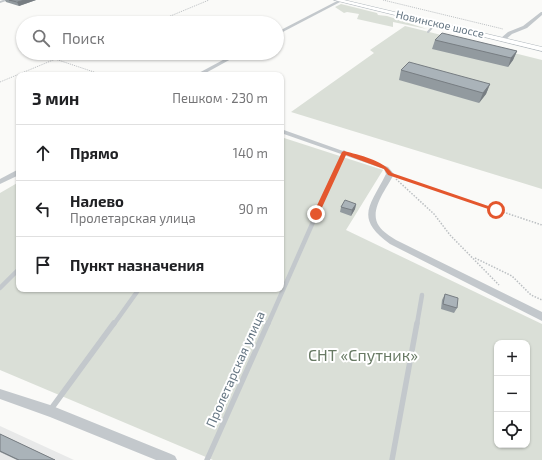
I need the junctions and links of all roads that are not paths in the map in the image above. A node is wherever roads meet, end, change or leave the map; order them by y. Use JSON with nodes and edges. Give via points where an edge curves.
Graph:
{"nodes":[{"id":1,"x":7,"y":0,"type":"edge"},
{"id":2,"x":339,"y":0,"type":"edge"},
{"id":3,"x":0,"y":2,"type":"edge"},
{"id":4,"x":542,"y":14,"type":"edge"},
{"id":5,"x":436,"y":23,"type":"junction"},
{"id":6,"x":284,"y":30,"type":"edge"},
{"id":7,"x":428,"y":32,"type":"dead end"},
{"id":8,"x":503,"y":39,"type":"junction"},
{"id":9,"x":542,"y":49,"type":"edge"},
{"id":10,"x":227,"y":60,"type":"edge"},
{"id":11,"x":204,"y":72,"type":"edge"},
{"id":12,"x":284,"y":132,"type":"edge"},
{"id":13,"x":343,"y":155,"type":"junction"},
{"id":14,"x":16,"y":174,"type":"edge"},
{"id":15,"x":0,"y":182,"type":"edge"},
{"id":16,"x":16,"y":272,"type":"edge"},
{"id":17,"x":284,"y":287,"type":"edge"},
{"id":18,"x":0,"y":288,"type":"edge"},
{"id":19,"x":137,"y":292,"type":"edge"},
{"id":20,"x":282,"y":292,"type":"edge"},
{"id":21,"x":422,"y":295,"type":"dead end"},
{"id":22,"x":542,"y":317,"type":"edge"},
{"id":23,"x":0,"y":394,"type":"edge"},
{"id":24,"x":50,"y":411,"type":"junction"},
{"id":25,"x":207,"y":459,"type":"edge"},
{"id":26,"x":171,"y":460,"type":"edge"},
{"id":27,"x":392,"y":460,"type":"edge"}],
"edges":[{"from":1,"to":3,"type":"street"},
{"from":2,"to":5,"type":"main road","name":"Новинское шоссе"},
{"from":2,"to":6,"type":"street"},
{"from":4,"to":8,"type":"street"},
{"from":5,"to":7,"type":"lane"},
{"from":5,"to":8,"type":"main road","name":"Новинское шоссе"},
{"from":8,"to":9,"type":"main road","name":"Новинское шоссе"},
{"from":10,"to":11,"type":"street"},
{"from":12,"to":13,"type":"street"},
{"from":13,"to":17,"type":"lane","name":"Пролетарская улица"},
{"from":13,"to":22,"type":"street","via":[[379,165],[386,168],[390,174],[371,215],[372,223],[377,230],[393,242]]},
{"from":14,"to":15,"type":"street"},
{"from":16,"to":18,"type":"lane"},
{"from":19,"to":24,"type":"lane"},
{"from":20,"to":25,"type":"lane","name":"Пролетарская улица"},
{"from":21,"to":27,"type":"lane"},
{"from":23,"to":24,"type":"street"},
{"from":24,"to":26,"type":"street"}]}
